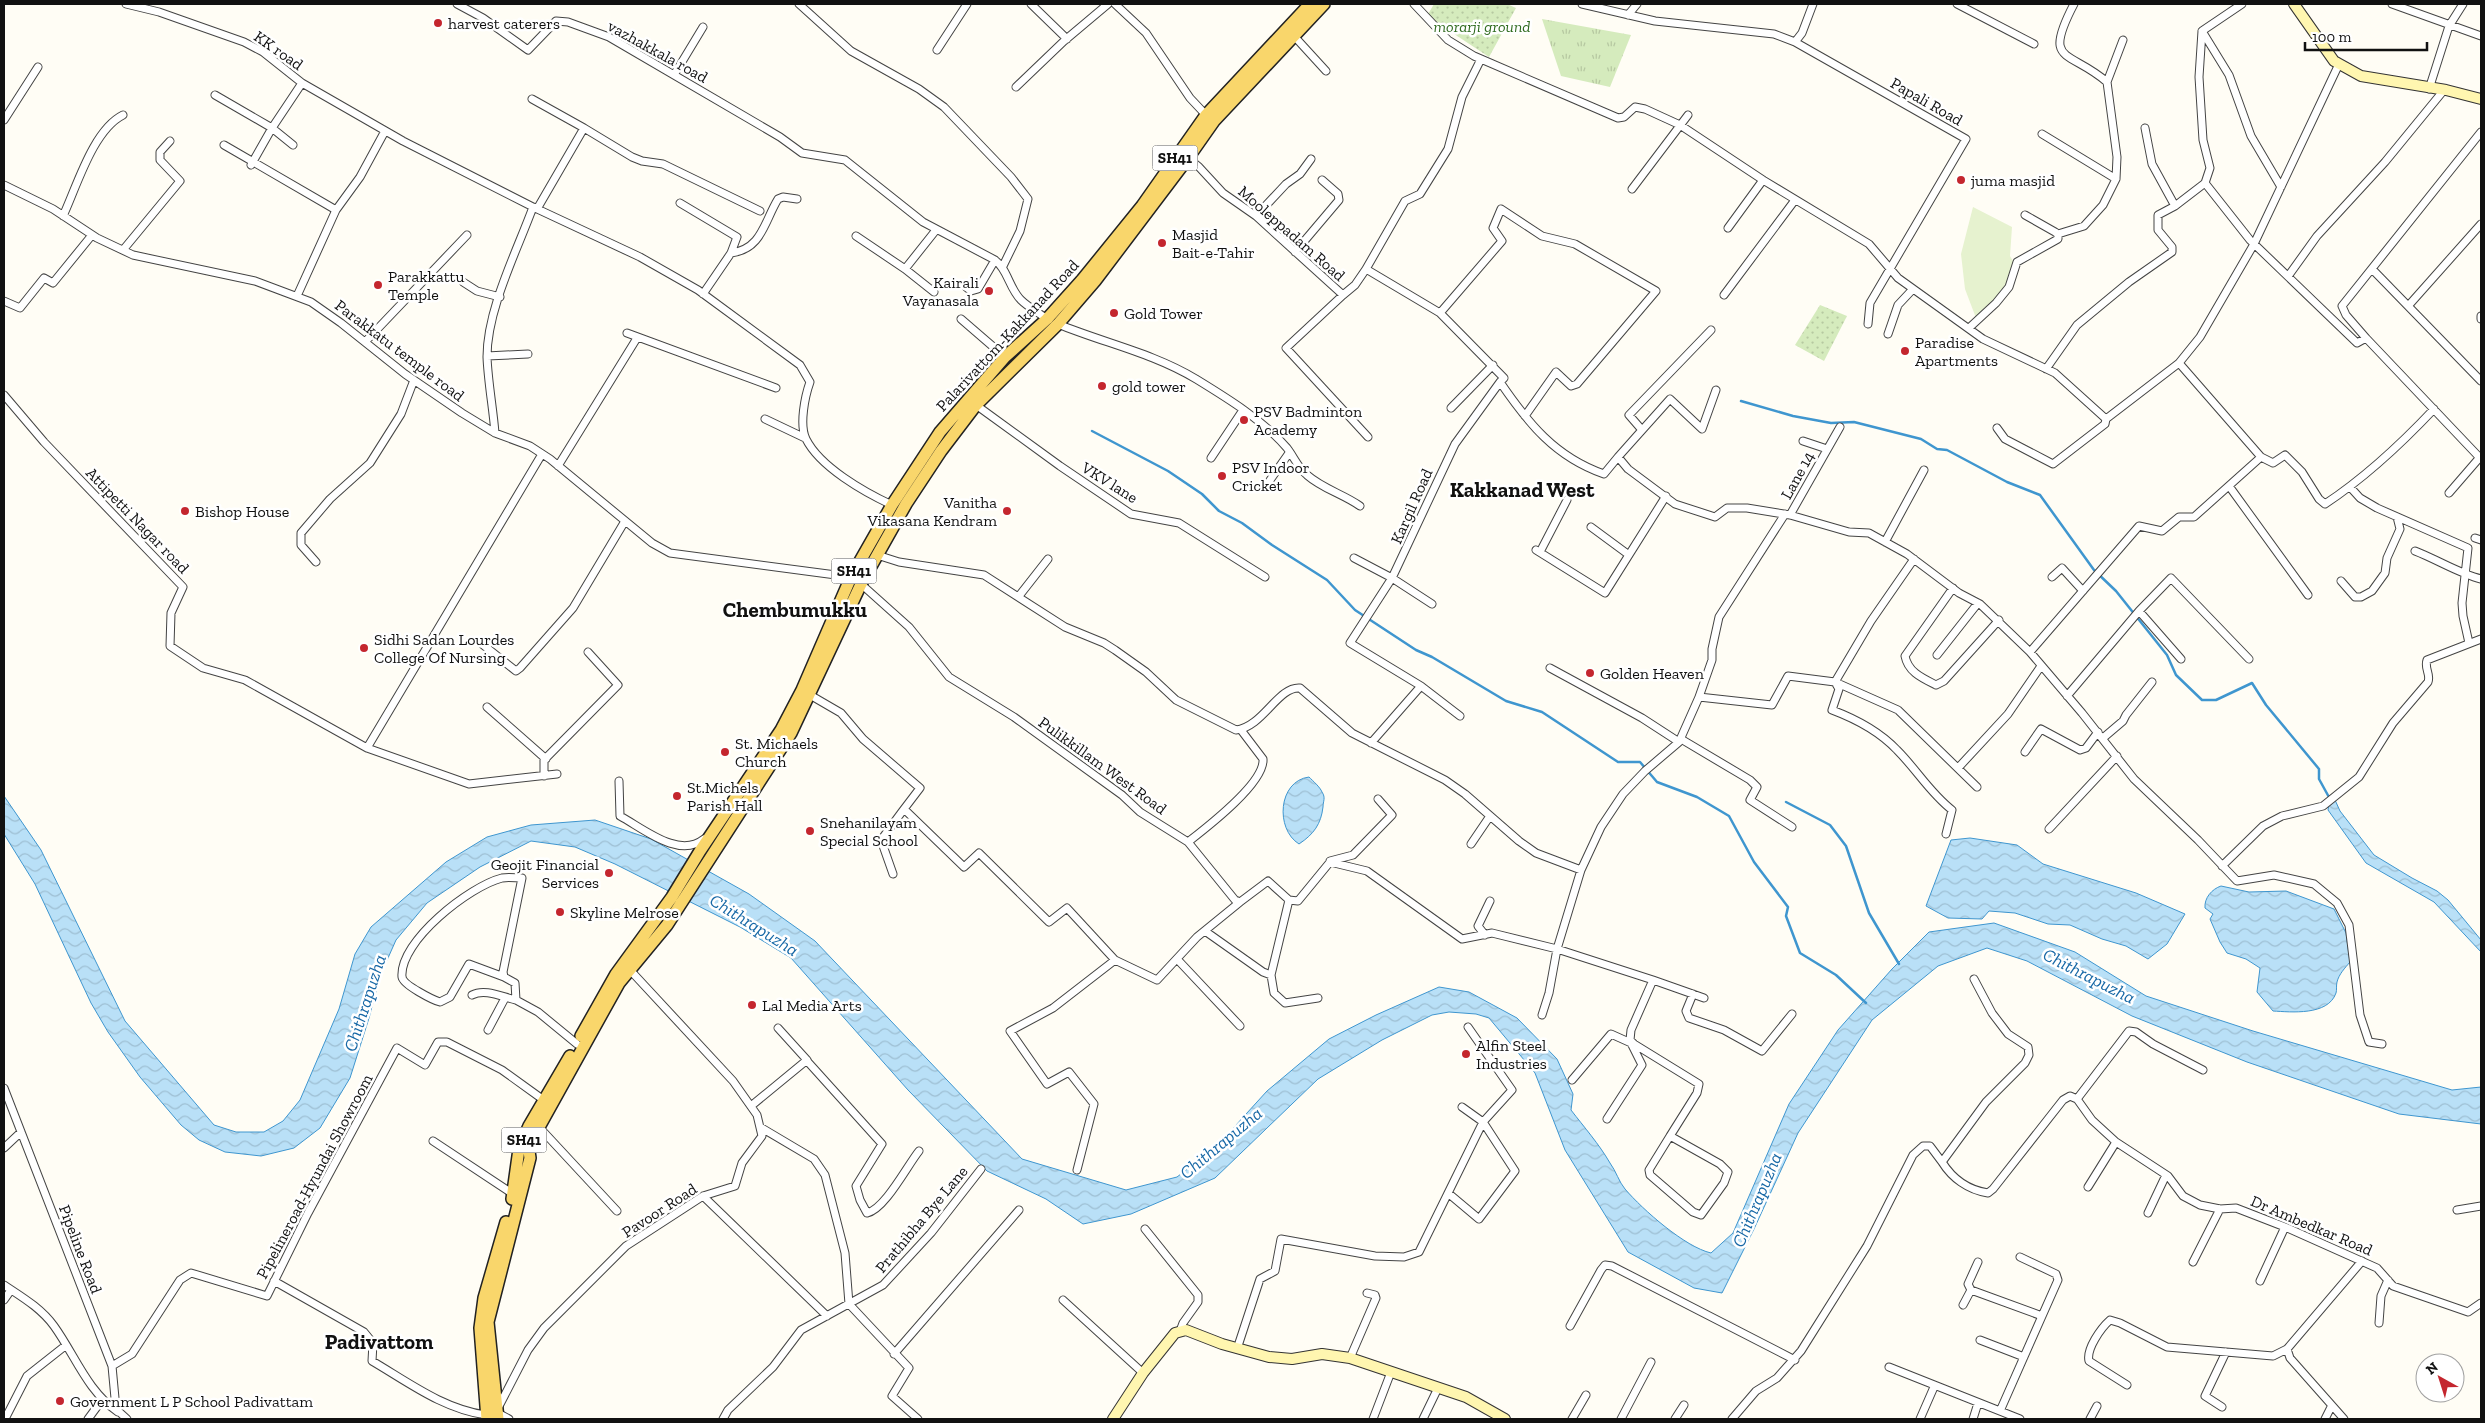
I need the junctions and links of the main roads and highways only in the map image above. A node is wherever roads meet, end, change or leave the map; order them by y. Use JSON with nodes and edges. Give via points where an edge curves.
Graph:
{"nodes":[{"id":1,"x":1310,"y":4,"type":"edge"},
{"id":2,"x":1324,"y":4,"type":"edge"},
{"id":3,"x":2294,"y":4,"type":"edge"},
{"id":4,"x":2481,"y":99,"type":"edge"},
{"id":5,"x":1053,"y":321,"type":"junction"},
{"id":6,"x":906,"y":494,"type":"junction"},
{"id":7,"x":677,"y":900,"type":"junction"},
{"id":8,"x":490,"y":1417,"type":"edge"},
{"id":9,"x":1113,"y":1419,"type":"edge"},
{"id":10,"x":1505,"y":1419,"type":"edge"}],
"edges":[{"from":1,"to":5,"type":"main road","name":"Palarivattom-Kakkanad Road","number":"SH41","via":[[1206,115]]},
{"from":2,"to":5,"type":"main road","via":[[1214,121],[1095,281]]},
{"from":3,"to":4,"type":"main road","via":[[2334,61],[2361,76]]},
{"from":5,"to":6,"type":"main road","via":[[976,405]]},
{"from":5,"to":6,"type":"main road","name":"Palarivattom-Kakkanad Road","number":"SH41","via":[[1005,357],[940,432]]},
{"from":6,"to":7,"type":"main road","via":[[791,734],[712,858]]},
{"from":6,"to":7,"type":"main road","name":"Palarivattom-Kakkanad Road","number":"SH41","via":[[892,506],[851,577],[781,730],[700,851]]},
{"from":7,"to":8,"type":"main road","via":[[667,926],[619,983],[529,1151],[530,1158],[488,1322]]},
{"from":7,"to":8,"type":"main road","number":"SH41","via":[[616,974],[529,1126],[520,1149],[513,1194],[484,1298],[480,1328]]},
{"from":9,"to":10,"type":"main road","via":[[1143,1373],[1175,1333],[1186,1330],[1236,1349],[1282,1359],[1322,1354],[1350,1358],[1466,1397]]}]}
